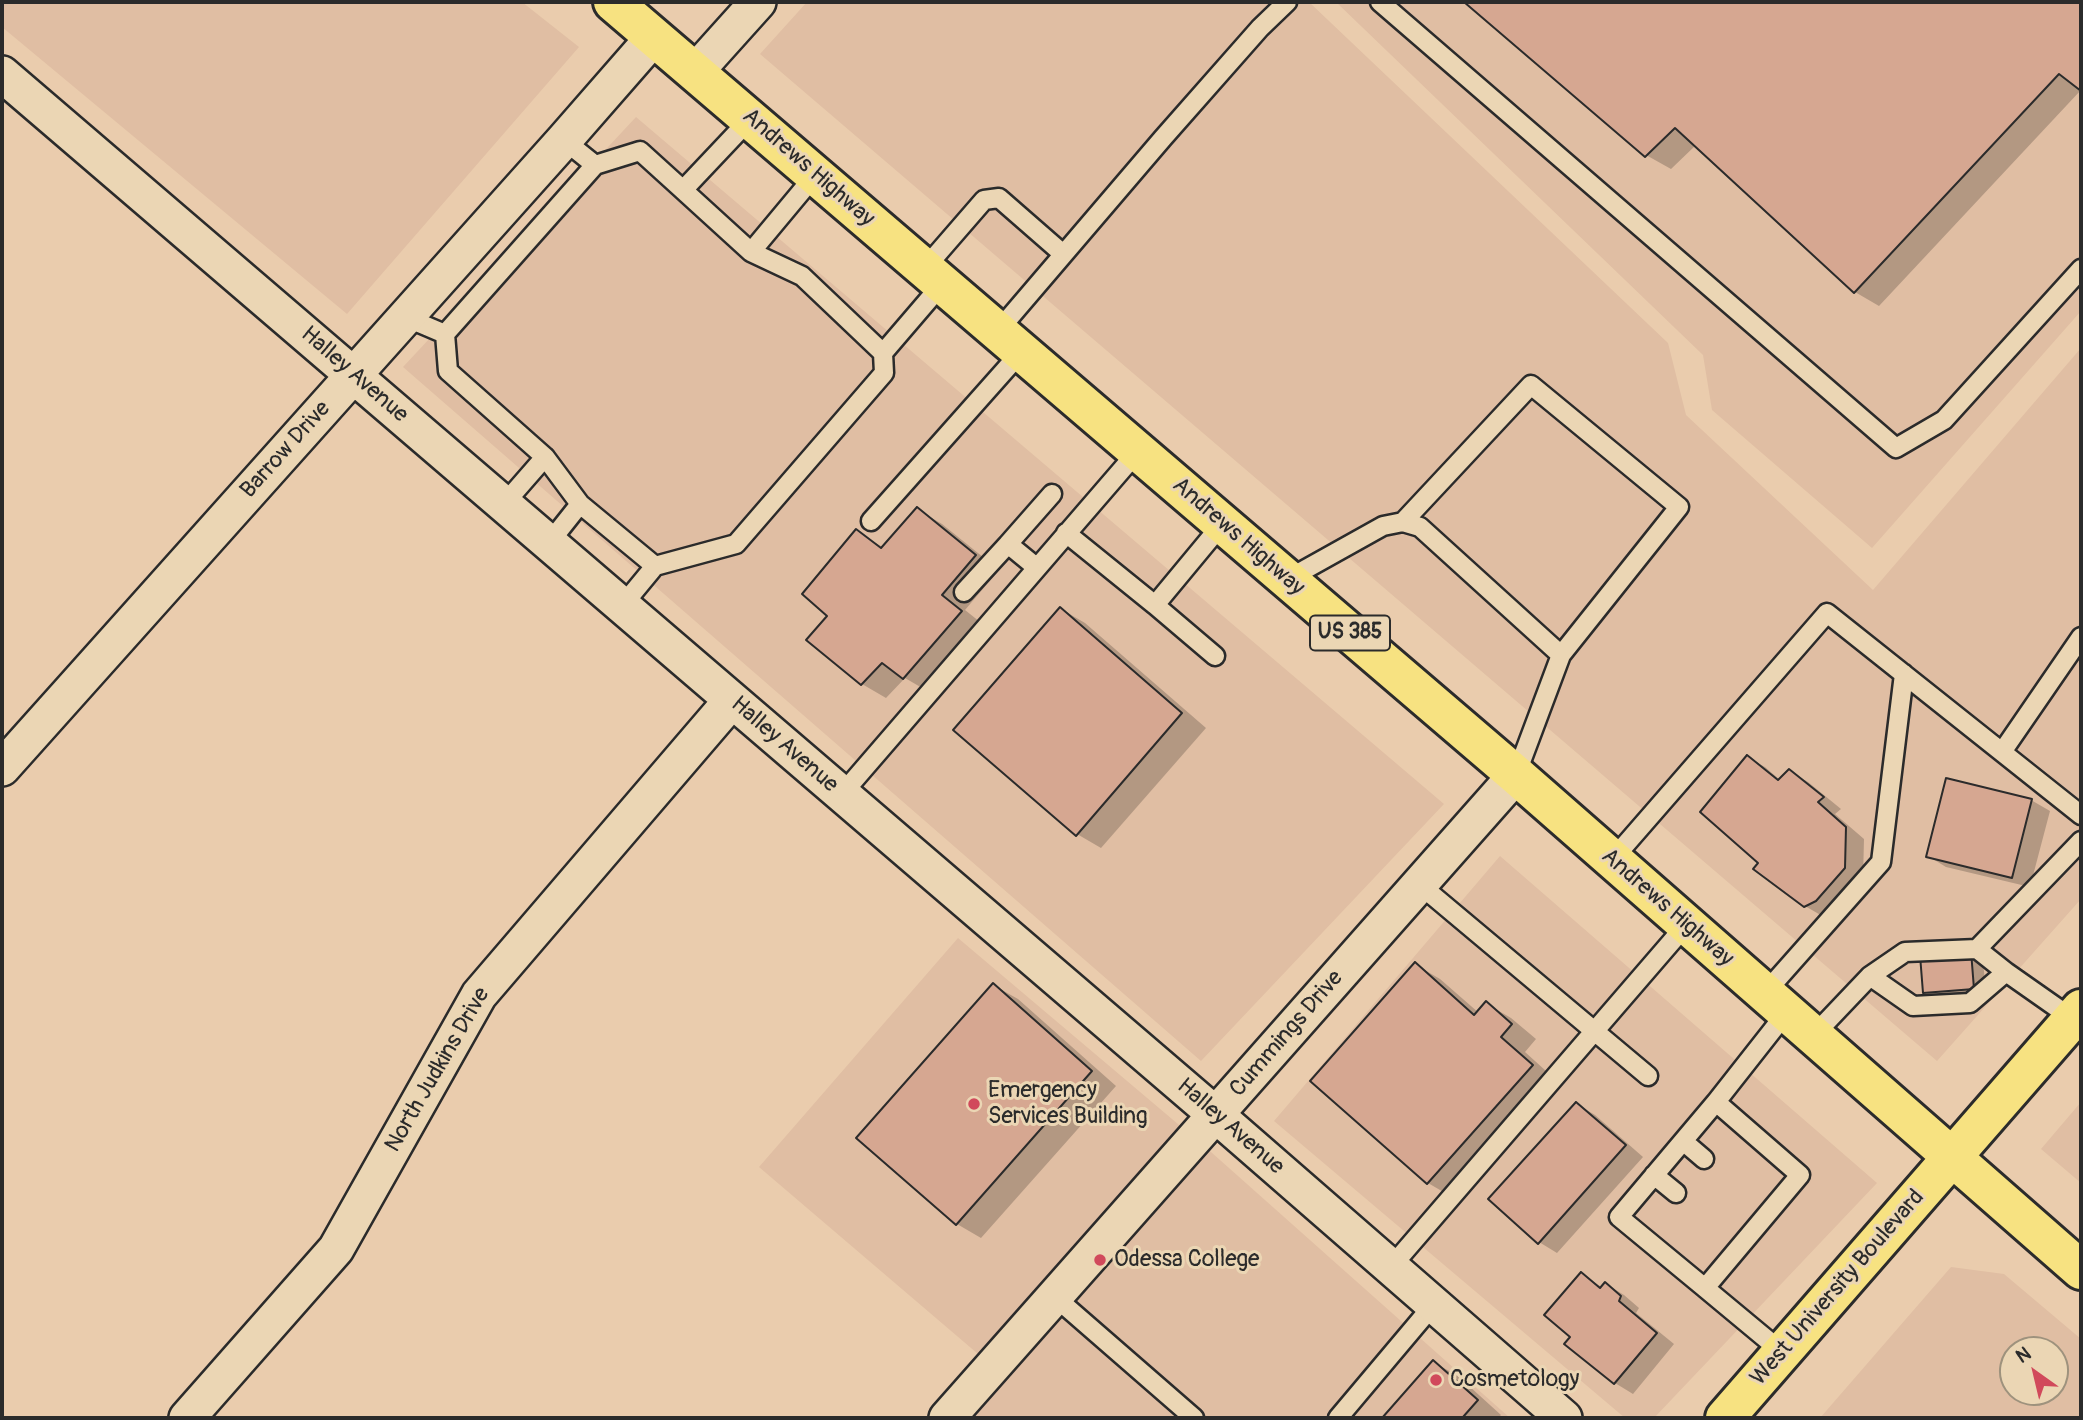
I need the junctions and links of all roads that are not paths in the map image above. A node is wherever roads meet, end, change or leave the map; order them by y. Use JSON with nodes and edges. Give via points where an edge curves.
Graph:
{"nodes":[{"id":1,"x":613,"y":2,"type":"edge"},
{"id":2,"x":758,"y":2,"type":"edge"},
{"id":3,"x":1287,"y":2,"type":"edge"},
{"id":4,"x":1380,"y":2,"type":"edge"},
{"id":5,"x":654,"y":37,"type":"junction"},
{"id":6,"x":696,"y":71,"type":"junction"},
{"id":7,"x":2,"y":74,"type":"edge"},
{"id":8,"x":750,"y":118,"type":"junction"},
{"id":9,"x":564,"y":140,"type":"junction"},
{"id":10,"x":596,"y":165,"type":"junction"},
{"id":11,"x":816,"y":174,"type":"junction"},
{"id":12,"x":682,"y":190,"type":"junction"},
{"id":13,"x":751,"y":252,"type":"junction"},
{"id":14,"x":1062,"y":253,"type":"junction"},
{"id":15,"x":2081,"y":269,"type":"edge"},
{"id":16,"x":934,"y":276,"type":"junction"},
{"id":17,"x":405,"y":317,"type":"junction"},
{"id":18,"x":446,"y":334,"type":"junction"},
{"id":19,"x":1010,"y":341,"type":"junction"},
{"id":20,"x":883,"y":353,"type":"junction"},
{"id":21,"x":353,"y":374,"type":"junction"},
{"id":22,"x":1138,"y":450,"type":"junction"},
{"id":23,"x":545,"y":457,"type":"junction"},
{"id":24,"x":1052,"y":494,"type":"dead end"},
{"id":25,"x":504,"y":504,"type":"junction"},
{"id":26,"x":580,"y":504,"type":"junction"},
{"id":27,"x":871,"y":521,"type":"dead end"},
{"id":28,"x":1403,"y":522,"type":"junction"},
{"id":29,"x":1223,"y":523,"type":"junction"},
{"id":30,"x":1066,"y":533,"type":"junction"},
{"id":31,"x":549,"y":543,"type":"junction"},
{"id":32,"x":1008,"y":544,"type":"junction"},
{"id":33,"x":655,"y":566,"type":"junction"},
{"id":34,"x":1036,"y":567,"type":"junction"},
{"id":35,"x":1287,"y":579,"type":"junction"},
{"id":36,"x":964,"y":592,"type":"dead end"},
{"id":37,"x":1155,"y":605,"type":"junction"},
{"id":38,"x":622,"y":606,"type":"junction"},
{"id":39,"x":2081,"y":637,"type":"edge"},
{"id":40,"x":1561,"y":655,"type":"junction"},
{"id":41,"x":1215,"y":656,"type":"dead end"},
{"id":42,"x":1904,"y":674,"type":"junction"},
{"id":43,"x":732,"y":700,"type":"junction"},
{"id":44,"x":2002,"y":752,"type":"junction"},
{"id":45,"x":2,"y":768,"type":"edge"},
{"id":46,"x":1516,"y":775,"type":"junction"},
{"id":47,"x":842,"y":794,"type":"junction"},
{"id":48,"x":2081,"y":816,"type":"edge"},
{"id":49,"x":2081,"y":841,"type":"edge"},
{"id":50,"x":1612,"y":860,"type":"junction"},
{"id":51,"x":1419,"y":884,"type":"junction"},
{"id":52,"x":1686,"y":925,"type":"junction"},
{"id":53,"x":1977,"y":949,"type":"junction"},
{"id":54,"x":2006,"y":972,"type":"junction"},
{"id":55,"x":1870,"y":975,"type":"junction"},
{"id":56,"x":1788,"y":1014,"type":"junction"},
{"id":57,"x":2077,"y":1014,"type":"edge"},
{"id":58,"x":1594,"y":1032,"type":"junction"},
{"id":59,"x":1648,"y":1076,"type":"dead end"},
{"id":60,"x":1716,"y":1102,"type":"junction"},
{"id":61,"x":1216,"y":1115,"type":"junction"},
{"id":62,"x":1683,"y":1141,"type":"junction"},
{"id":63,"x":1951,"y":1158,"type":"junction"},
{"id":64,"x":1704,"y":1159,"type":"dead end"},
{"id":65,"x":1654,"y":1175,"type":"junction"},
{"id":66,"x":1676,"y":1193,"type":"dead end"},
{"id":67,"x":1391,"y":1267,"type":"junction"},
{"id":68,"x":2081,"y":1270,"type":"edge"},
{"id":69,"x":1706,"y":1288,"type":"junction"},
{"id":70,"x":1055,"y":1297,"type":"junction"},
{"id":71,"x":1434,"y":1304,"type":"junction"},
{"id":72,"x":1782,"y":1352,"type":"junction"},
{"id":73,"x":187,"y":1418,"type":"edge"},
{"id":74,"x":947,"y":1418,"type":"edge"},
{"id":75,"x":1194,"y":1418,"type":"edge"},
{"id":76,"x":1338,"y":1418,"type":"edge"},
{"id":77,"x":1564,"y":1418,"type":"edge"},
{"id":78,"x":1725,"y":1418,"type":"edge"}],
"edges":[{"from":1,"to":5,"type":"main road","name":"Andrews Highway","number":"US 385"},
{"from":2,"to":6,"type":"street"},
{"from":3,"to":14,"type":"lane"},
{"from":4,"to":15,"type":"lane","via":[[1896,448],[1944,420]]},
{"from":5,"to":6,"type":"main road","name":"Andrews Highway","number":"US 385"},
{"from":5,"to":9,"type":"street","name":"Barrow Drive"},
{"from":6,"to":8,"type":"main road","name":"Andrews Highway","number":"US 385"},
{"from":7,"to":21,"type":"street","name":"Halley Avenue"},
{"from":8,"to":11,"type":"main road","name":"Andrews Highway","number":"US 385"},
{"from":8,"to":12,"type":"lane"},
{"from":9,"to":10,"type":"lane"},
{"from":9,"to":17,"type":"street","name":"Barrow Drive"},
{"from":10,"to":12,"type":"lane","via":[[640,150]]},
{"from":10,"to":18,"type":"lane"},
{"from":11,"to":13,"type":"lane"},
{"from":11,"to":16,"type":"main road","name":"Andrews Highway","number":"US 385"},
{"from":12,"to":13,"type":"lane"},
{"from":13,"to":20,"type":"lane","via":[[802,276]]},
{"from":14,"to":16,"type":"lane","via":[[999,198],[984,200]]},
{"from":14,"to":19,"type":"lane"},
{"from":16,"to":19,"type":"main road","name":"Andrews Highway","number":"US 385"},
{"from":16,"to":20,"type":"lane"},
{"from":17,"to":18,"type":"lane"},
{"from":17,"to":21,"type":"street","name":"Barrow Drive"},
{"from":18,"to":23,"type":"lane","via":[[448,371]]},
{"from":19,"to":22,"type":"main road","name":"Andrews Highway","number":"US 385"},
{"from":19,"to":27,"type":"lane"},
{"from":20,"to":33,"type":"lane","via":[[884,373],[736,544]]},
{"from":21,"to":25,"type":"street","name":"Halley Avenue"},
{"from":21,"to":45,"type":"street","name":"Barrow Drive"},
{"from":22,"to":29,"type":"main road","name":"Andrews Highway","number":"US 385"},
{"from":22,"to":30,"type":"lane"},
{"from":23,"to":25,"type":"lane"},
{"from":23,"to":26,"type":"lane"},
{"from":24,"to":32,"type":"lane"},
{"from":25,"to":31,"type":"street","name":"Halley Avenue"},
{"from":26,"to":31,"type":"lane"},
{"from":26,"to":33,"type":"lane"},
{"from":28,"to":35,"type":"lane","via":[[1383,526]]},
{"from":28,"to":40,"type":"lane","via":[[1420,527]]},
{"from":28,"to":40,"type":"lane","via":[[1531,385],[1679,507]]},
{"from":29,"to":35,"type":"main road","name":"Andrews Highway","number":"US 385"},
{"from":29,"to":37,"type":"lane"},
{"from":30,"to":34,"type":"lane"},
{"from":30,"to":37,"type":"lane"},
{"from":31,"to":38,"type":"street","name":"Halley Avenue"},
{"from":32,"to":34,"type":"lane"},
{"from":32,"to":36,"type":"lane"},
{"from":33,"to":38,"type":"lane"},
{"from":34,"to":47,"type":"lane"},
{"from":35,"to":46,"type":"main road","name":"Andrews Highway","number":"US 385"},
{"from":37,"to":41,"type":"lane"},
{"from":38,"to":43,"type":"street","name":"Halley Avenue"},
{"from":39,"to":44,"type":"lane"},
{"from":40,"to":46,"type":"lane"},
{"from":42,"to":44,"type":"lane"},
{"from":42,"to":50,"type":"lane","via":[[1827,613]]},
{"from":42,"to":56,"type":"lane","via":[[1881,862]]},
{"from":43,"to":47,"type":"street","name":"Halley Avenue"},
{"from":43,"to":73,"type":"street","name":"North Judkins Drive","via":[[479,995],[335,1249]]},
{"from":44,"to":48,"type":"lane"},
{"from":46,"to":50,"type":"main road","name":"Andrews Highway","number":"US 385"},
{"from":46,"to":51,"type":"street","name":"Cummings Drive"},
{"from":47,"to":61,"type":"street","name":"Halley Avenue"},
{"from":49,"to":53,"type":"lane"},
{"from":50,"to":52,"type":"main road","name":"Andrews Highway","number":"US 385"},
{"from":51,"to":58,"type":"lane"},
{"from":51,"to":61,"type":"street","name":"Cummings Drive"},
{"from":52,"to":56,"type":"main road","name":"Andrews Highway","number":"US 385"},
{"from":52,"to":58,"type":"lane"},
{"from":53,"to":54,"type":"lane"},
{"from":53,"to":55,"type":"lane","via":[[1905,952]]},
{"from":54,"to":55,"type":"lane","via":[[1970,1003],[1913,1006]]},
{"from":54,"to":57,"type":"lane"},
{"from":55,"to":56,"type":"lane"},
{"from":56,"to":60,"type":"lane"},
{"from":56,"to":63,"type":"main road","name":"Andrews Highway","number":"US 385"},
{"from":57,"to":63,"type":"main road","name":"West University Boulevard"},
{"from":58,"to":59,"type":"lane"},
{"from":58,"to":67,"type":"lane"},
{"from":60,"to":62,"type":"lane"},
{"from":60,"to":69,"type":"lane","via":[[1800,1175],[1764,1208]]},
{"from":61,"to":67,"type":"street","name":"Halley Avenue"},
{"from":61,"to":70,"type":"street","name":"Cummings Drive"},
{"from":62,"to":64,"type":"lane"},
{"from":62,"to":65,"type":"lane"},
{"from":63,"to":68,"type":"main road","name":"Andrews Highway","number":"US 385"},
{"from":63,"to":72,"type":"main road","name":"West University Boulevard"},
{"from":65,"to":66,"type":"lane"},
{"from":65,"to":69,"type":"lane","via":[[1619,1217]]},
{"from":67,"to":71,"type":"street","name":"Halley Avenue"},
{"from":69,"to":72,"type":"lane"},
{"from":70,"to":74,"type":"street","name":"Cummings Drive"},
{"from":70,"to":75,"type":"lane"},
{"from":71,"to":76,"type":"lane"},
{"from":71,"to":77,"type":"street","name":"Halley Avenue"},
{"from":72,"to":78,"type":"main road","name":"West University Boulevard"}]}
